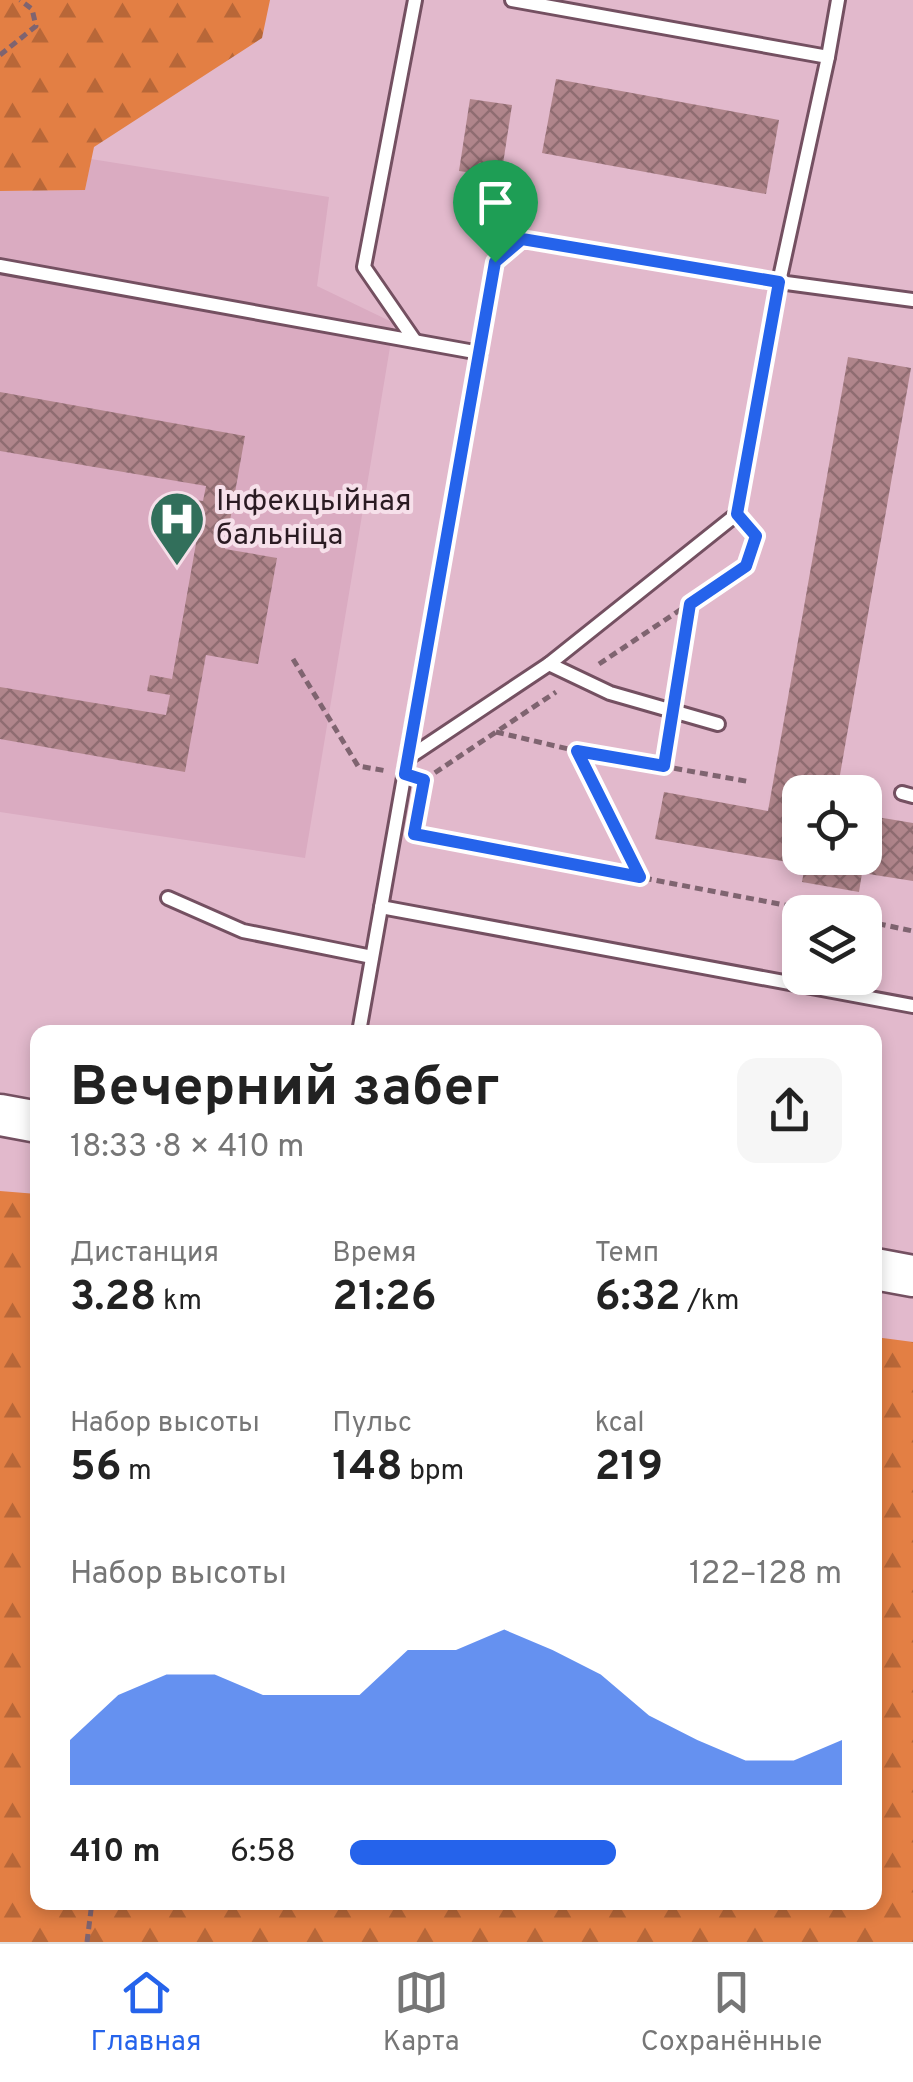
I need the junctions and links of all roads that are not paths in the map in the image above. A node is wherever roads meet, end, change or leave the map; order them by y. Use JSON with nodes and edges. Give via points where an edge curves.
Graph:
{"nodes":[{"id":1,"x":415,"y":0,"type":"edge"},
{"id":2,"x":512,"y":0,"type":"edge"},
{"id":3,"x":838,"y":0,"type":"edge"},
{"id":4,"x":828,"y":57,"type":"junction"},
{"id":5,"x":0,"y":266,"type":"edge"},
{"id":6,"x":779,"y":282,"type":"junction"},
{"id":7,"x":913,"y":300,"type":"edge"},
{"id":8,"x":415,"y":341,"type":"junction"},
{"id":9,"x":480,"y":353,"type":"junction"},
{"id":10,"x":549,"y":664,"type":"junction"},
{"id":11,"x":718,"y":724,"type":"dead end"},
{"id":12,"x":408,"y":758,"type":"junction"},
{"id":13,"x":168,"y":898,"type":"dead end"},
{"id":14,"x":382,"y":907,"type":"junction"},
{"id":15,"x":372,"y":957,"type":"junction"},
{"id":16,"x":913,"y":1006,"type":"edge"},
{"id":17,"x":360,"y":1025,"type":"edge"},
{"id":18,"x":0,"y":1115,"type":"edge"},
{"id":19,"x":30,"y":1121,"type":"edge"},
{"id":20,"x":882,"y":1270,"type":"edge"},
{"id":21,"x":913,"y":1276,"type":"edge"}],
"edges":[{"from":1,"to":8,"type":"lane","via":[[364,267]]},
{"from":2,"to":4,"type":"lane"},
{"from":3,"to":4,"type":"lane"},
{"from":4,"to":6,"type":"lane"},
{"from":5,"to":8,"type":"lane"},
{"from":6,"to":7,"type":"lane"},
{"from":6,"to":9,"type":"lane","via":[[522,239],[495,262]]},
{"from":6,"to":10,"type":"lane","via":[[737,514]]},
{"from":8,"to":9,"type":"lane"},
{"from":9,"to":12,"type":"lane"},
{"from":10,"to":11,"type":"lane","via":[[610,694]]},
{"from":10,"to":12,"type":"lane"},
{"from":12,"to":14,"type":"lane"},
{"from":13,"to":15,"type":"lane","via":[[243,931]]},
{"from":14,"to":15,"type":"lane"},
{"from":14,"to":16,"type":"lane"},
{"from":15,"to":17,"type":"lane"},
{"from":18,"to":19,"type":"main road"},
{"from":20,"to":21,"type":"main road"}]}
